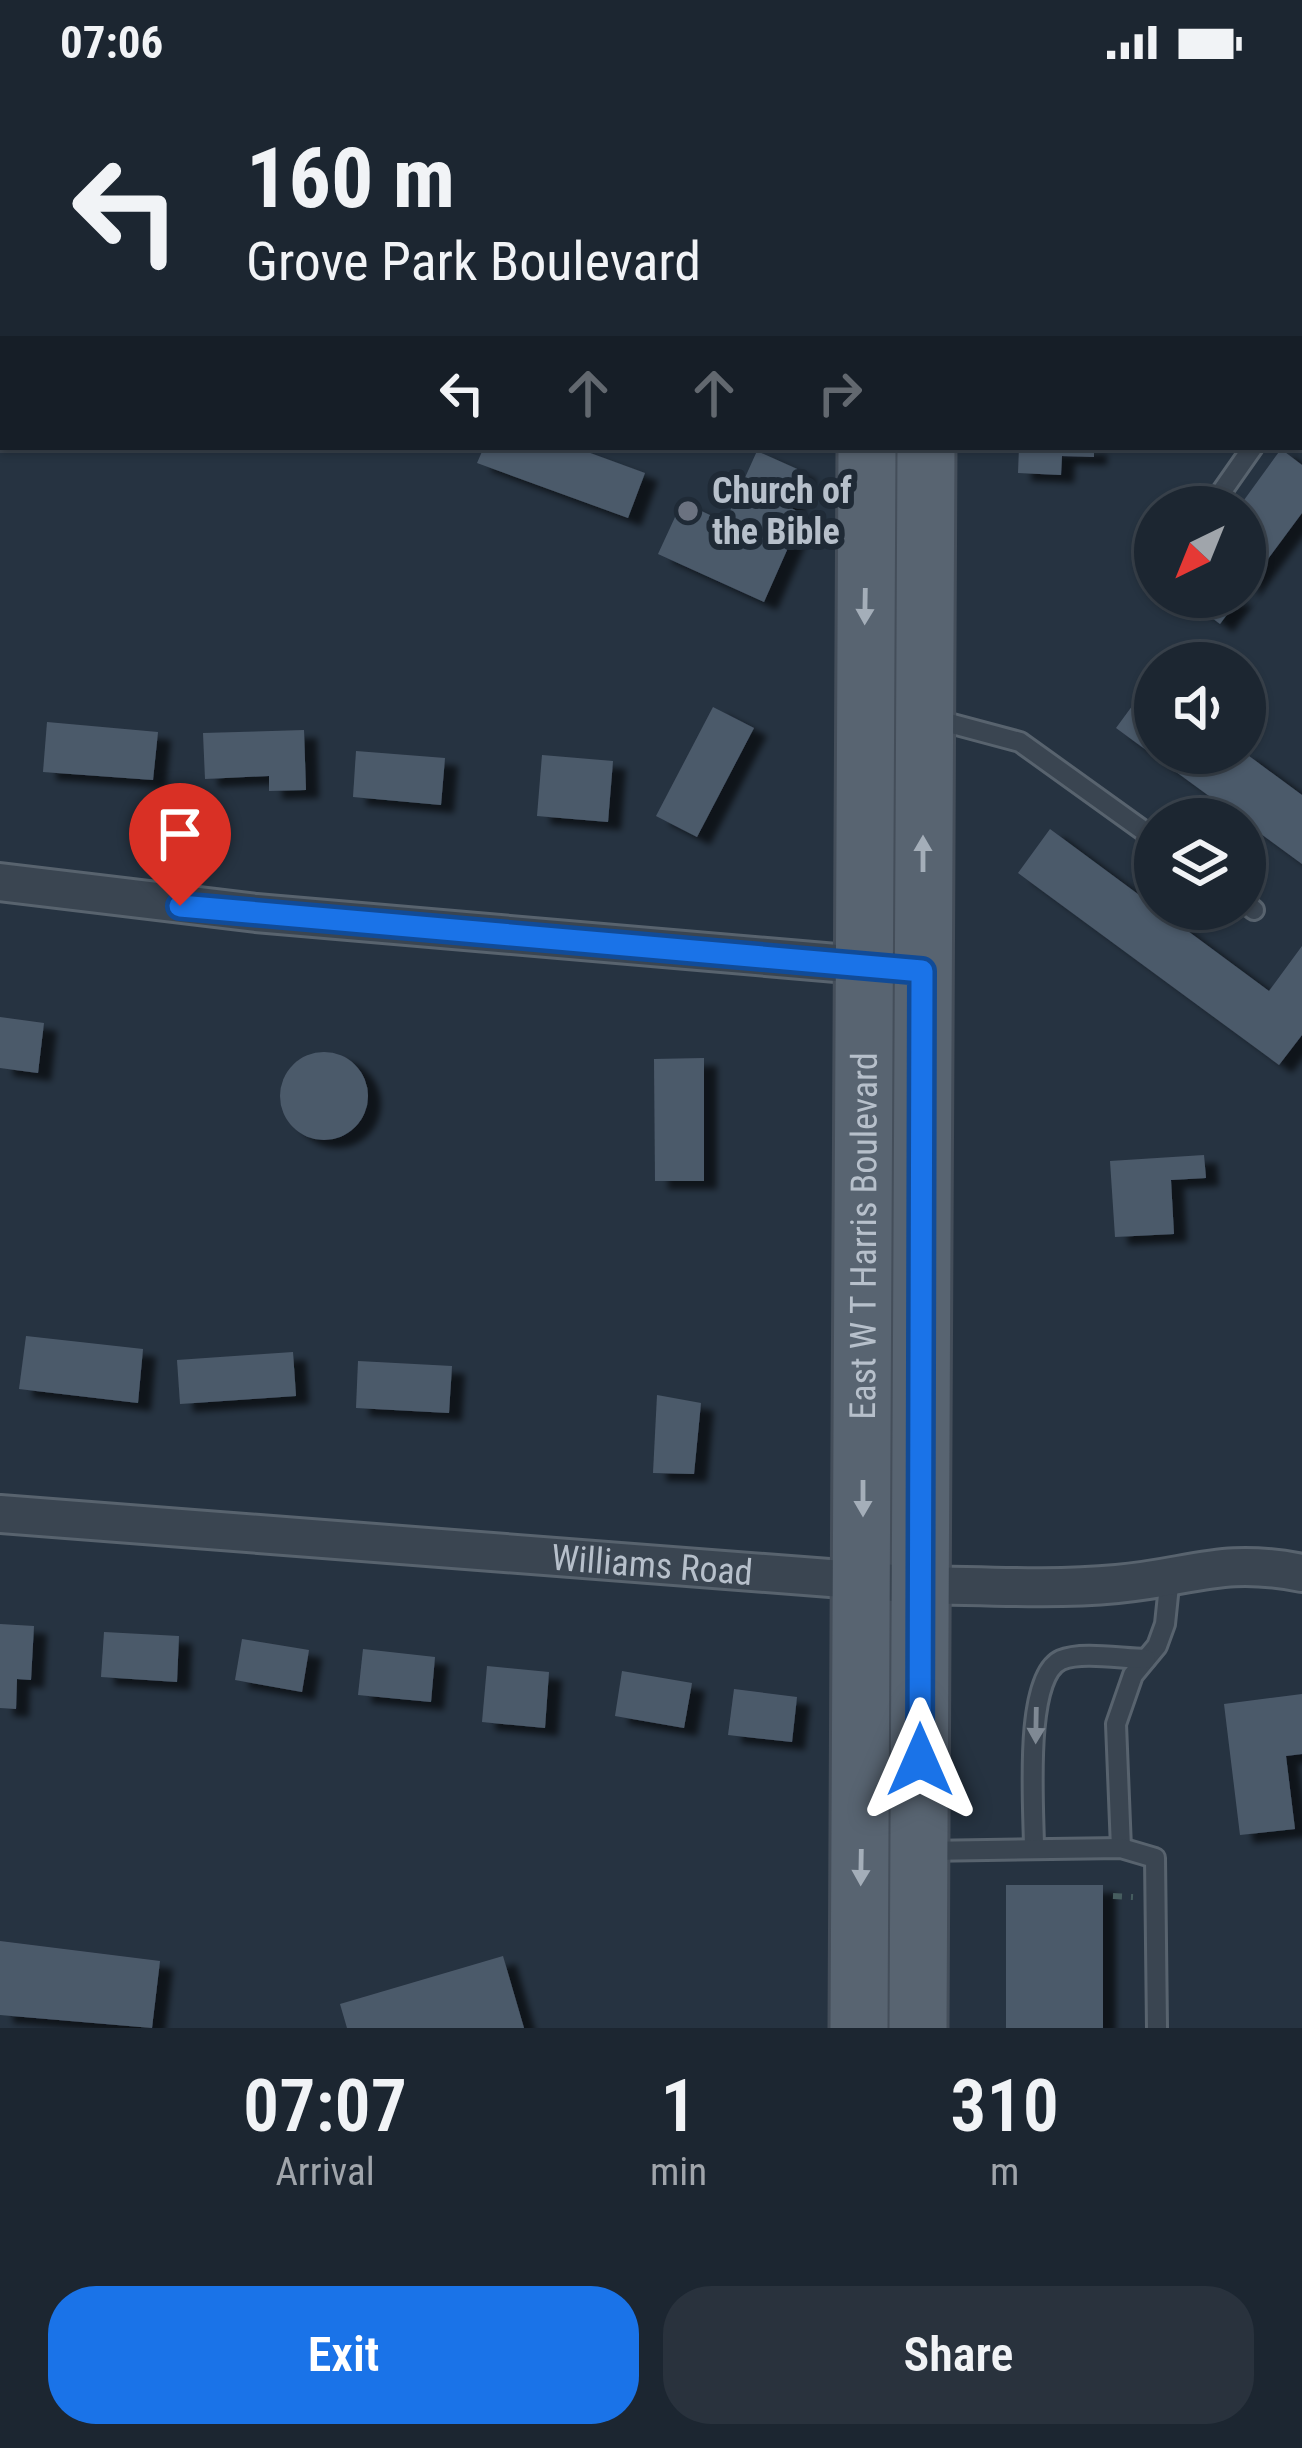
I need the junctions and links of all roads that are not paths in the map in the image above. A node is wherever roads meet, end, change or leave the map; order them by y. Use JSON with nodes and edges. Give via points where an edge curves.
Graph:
{"nodes":[{"id":1,"x":867,"y":450,"type":"edge"},
{"id":2,"x":926,"y":450,"type":"edge"},
{"id":3,"x":1251,"y":450,"type":"edge"},
{"id":4,"x":1226,"y":486,"type":"edge"},
{"id":5,"x":924,"y":717,"type":"junction"},
{"id":6,"x":1134,"y":824,"type":"edge"},
{"id":7,"x":0,"y":882,"type":"edge"},
{"id":8,"x":865,"y":965,"type":"junction"},
{"id":9,"x":922,"y":971,"type":"junction"},
{"id":10,"x":0,"y":1514,"type":"edge"},
{"id":11,"x":1302,"y":1573,"type":"edge"},
{"id":12,"x":1170,"y":1576,"type":"junction"},
{"id":13,"x":863,"y":1582,"type":"junction"},
{"id":14,"x":920,"y":1585,"type":"junction"},
{"id":15,"x":1146,"y":1659,"type":"junction"},
{"id":16,"x":1121,"y":1848,"type":"junction"},
{"id":17,"x":1034,"y":1849,"type":"junction"},
{"id":18,"x":919,"y":1851,"type":"junction"},
{"id":19,"x":860,"y":2028,"type":"edge"},
{"id":20,"x":918,"y":2028,"type":"edge"},
{"id":21,"x":1157,"y":2028,"type":"edge"}],
"edges":[{"from":1,"to":8,"type":"main road","name":"East W T Harris Boulevard","one_way":true},
{"from":2,"to":5,"type":"main road","name":"East W T Harris Boulevard"},
{"from":3,"to":4,"type":"lane"},
{"from":5,"to":6,"type":"lane","via":[[1020,742]]},
{"from":9,"to":5,"type":"main road","name":"East W T Harris Boulevard","one_way":true},
{"from":7,"to":8,"type":"street","via":[[256,913]]},
{"from":8,"to":9,"type":"street"},
{"from":8,"to":13,"type":"main road","name":"East W T Harris Boulevard","one_way":true},
{"from":9,"to":14,"type":"main road","name":"East W T Harris Boulevard"},
{"from":10,"to":13,"type":"street","name":"Williams Road"},
{"from":11,"to":12,"type":"street","name":"Williams Road","via":[[1213,1564]]},
{"from":12,"to":14,"type":"street","name":"Williams Road","via":[[1074,1587]]},
{"from":12,"to":15,"type":"lane","via":[[1165,1624]]},
{"from":13,"to":14,"type":"street","name":"Williams Road"},
{"from":13,"to":19,"type":"main road","name":"East W T Harris Boulevard","one_way":true},
{"from":14,"to":18,"type":"main road","name":"East W T Harris Boulevard"},
{"from":15,"to":16,"type":"lane","via":[[1116,1724]]},
{"from":15,"to":17,"type":"lane","one_way":true,"via":[[1063,1659],[1043,1675]]},
{"from":16,"to":17,"type":"lane"},
{"from":16,"to":21,"type":"lane","via":[[1155,1858]]},
{"from":17,"to":18,"type":"lane"},
{"from":18,"to":20,"type":"main road","name":"East W T Harris Boulevard"}]}
